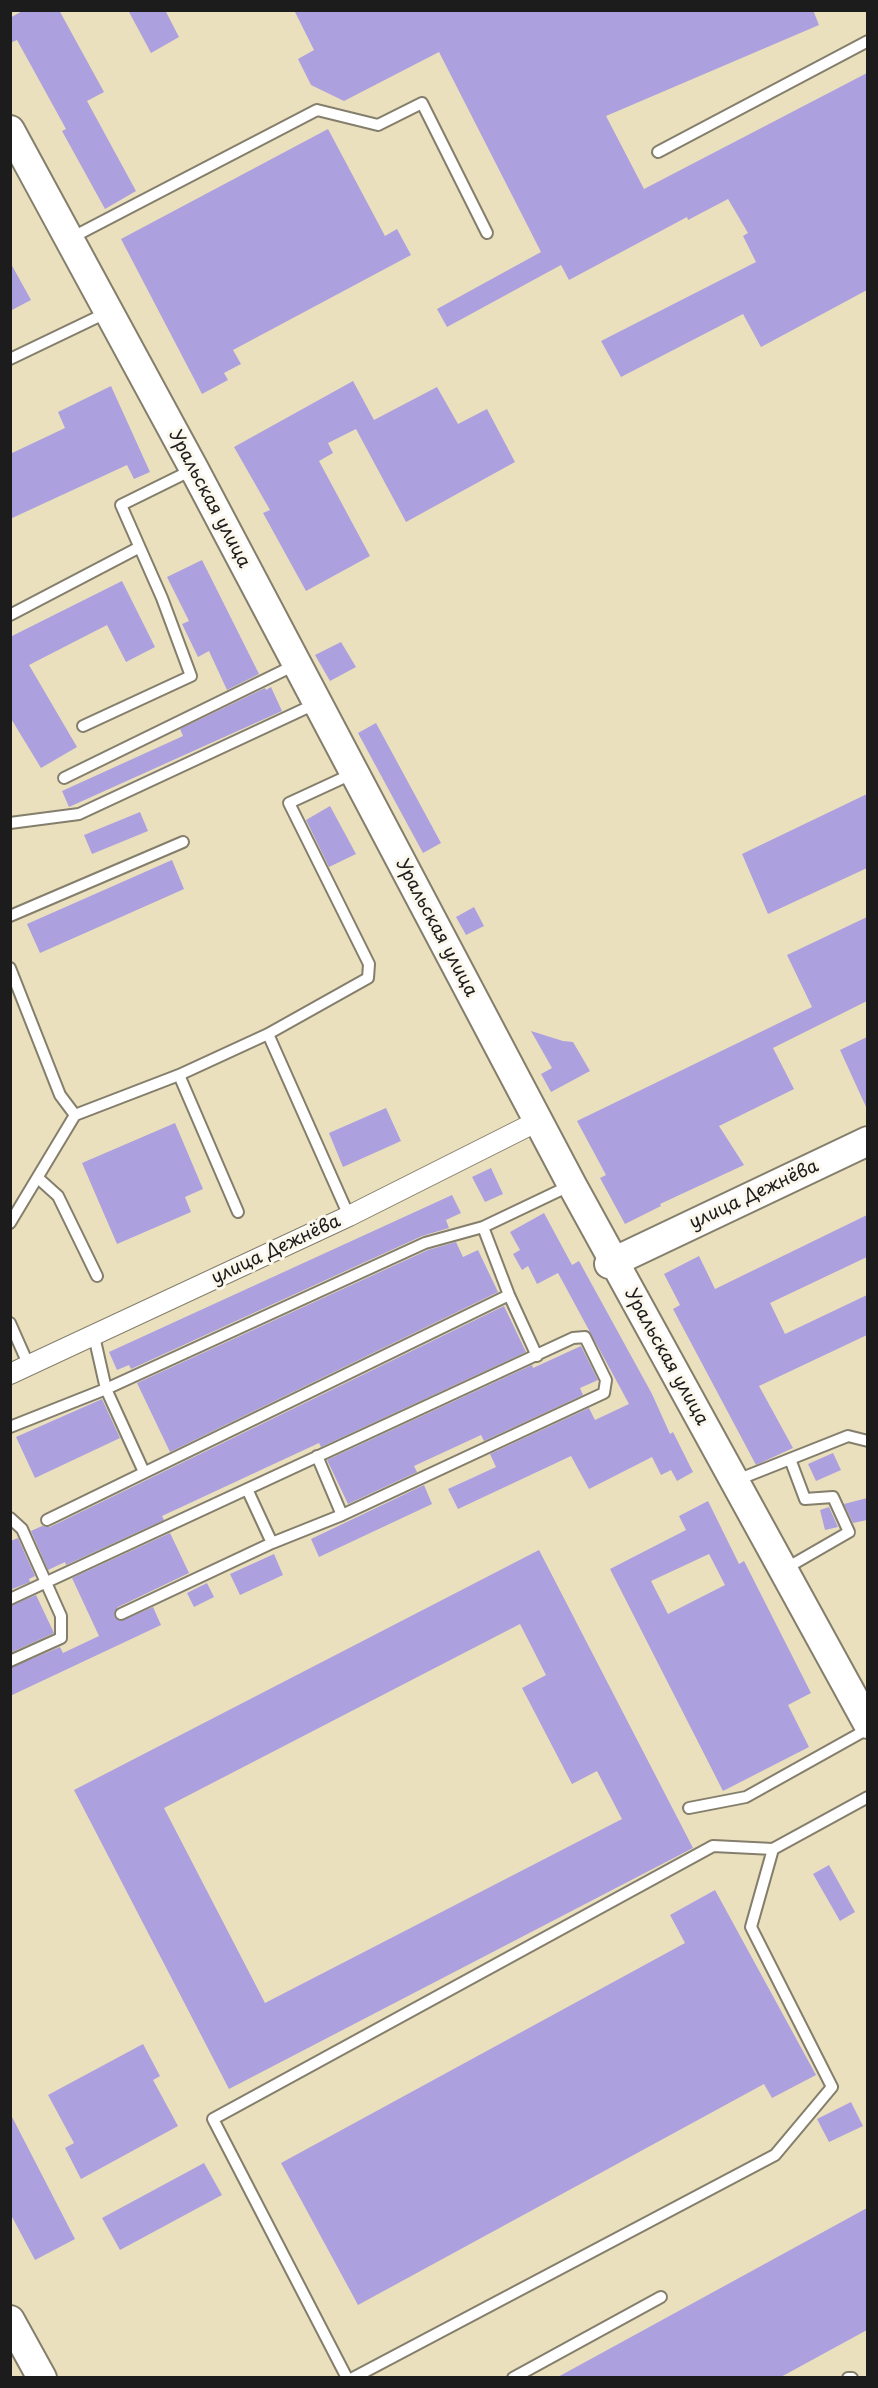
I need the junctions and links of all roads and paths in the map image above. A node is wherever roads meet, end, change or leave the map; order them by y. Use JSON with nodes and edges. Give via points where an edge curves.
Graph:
{"nodes":[{"id":1,"x":867,"y":41,"type":"edge"},
{"id":2,"x":10,"y":130,"type":"edge"},
{"id":3,"x":10,"y":146,"type":"edge"},
{"id":4,"x":658,"y":152,"type":"dead end"},
{"id":5,"x":488,"y":233,"type":"dead end"},
{"id":6,"x":65,"y":241,"type":"junction"},
{"id":7,"x":104,"y":314,"type":"junction"},
{"id":8,"x":10,"y":359,"type":"edge"},
{"id":9,"x":190,"y":471,"type":"junction"},
{"id":10,"x":138,"y":548,"type":"junction"},
{"id":11,"x":10,"y":615,"type":"edge"},
{"id":12,"x":293,"y":666,"type":"junction"},
{"id":13,"x":314,"y":705,"type":"junction"},
{"id":14,"x":83,"y":726,"type":"dead end"},
{"id":15,"x":351,"y":774,"type":"junction"},
{"id":16,"x":64,"y":778,"type":"dead end"},
{"id":17,"x":10,"y":824,"type":"edge"},
{"id":18,"x":183,"y":842,"type":"dead end"},
{"id":19,"x":10,"y":916,"type":"edge"},
{"id":20,"x":10,"y":968,"type":"edge"},
{"id":21,"x":268,"y":1034,"type":"junction"},
{"id":22,"x":179,"y":1074,"type":"junction"},
{"id":23,"x":75,"y":1115,"type":"junction"},
{"id":24,"x":536,"y":1122,"type":"junction"},
{"id":25,"x":867,"y":1142,"type":"edge"},
{"id":26,"x":38,"y":1178,"type":"junction"},
{"id":27,"x":567,"y":1187,"type":"junction"},
{"id":28,"x":237,"y":1212,"type":"dead end"},
{"id":29,"x":349,"y":1216,"type":"junction"},
{"id":30,"x":10,"y":1223,"type":"edge"},
{"id":31,"x":483,"y":1227,"type":"junction"},
{"id":32,"x":611,"y":1263,"type":"junction"},
{"id":33,"x":97,"y":1276,"type":"dead end"},
{"id":34,"x":509,"y":1295,"type":"junction"},
{"id":35,"x":10,"y":1323,"type":"edge"},
{"id":36,"x":94,"y":1336,"type":"junction"},
{"id":37,"x":537,"y":1356,"type":"junction"},
{"id":38,"x":29,"y":1366,"type":"junction"},
{"id":39,"x":10,"y":1374,"type":"edge"},
{"id":40,"x":106,"y":1389,"type":"junction"},
{"id":41,"x":10,"y":1427,"type":"edge"},
{"id":42,"x":867,"y":1441,"type":"edge"},
{"id":43,"x":317,"y":1456,"type":"junction"},
{"id":44,"x":790,"y":1459,"type":"junction"},
{"id":45,"x":144,"y":1472,"type":"junction"},
{"id":46,"x":734,"y":1481,"type":"junction"},
{"id":47,"x":246,"y":1489,"type":"junction"},
{"id":48,"x":342,"y":1515,"type":"junction"},
{"id":49,"x":10,"y":1518,"type":"edge"},
{"id":50,"x":47,"y":1520,"type":"dead end"},
{"id":51,"x":272,"y":1543,"type":"junction"},
{"id":52,"x":783,"y":1570,"type":"junction"},
{"id":53,"x":47,"y":1582,"type":"junction"},
{"id":54,"x":10,"y":1599,"type":"edge"},
{"id":55,"x":121,"y":1614,"type":"dead end"},
{"id":56,"x":10,"y":1661,"type":"edge"},
{"id":57,"x":867,"y":1728,"type":"edge"},
{"id":58,"x":867,"y":1797,"type":"edge"},
{"id":59,"x":689,"y":1808,"type":"dead end"},
{"id":60,"x":773,"y":1849,"type":"junction"},
{"id":61,"x":661,"y":2297,"type":"dead end"},
{"id":62,"x":10,"y":2320,"type":"edge"},
{"id":63,"x":42,"y":2378,"type":"edge"},
{"id":64,"x":347,"y":2378,"type":"edge"},
{"id":65,"x":353,"y":2378,"type":"edge"},
{"id":66,"x":513,"y":2378,"type":"edge"}],
"edges":[{"from":1,"to":4,"type":"lane"},
{"from":2,"to":6,"type":"main road","name":"Уральская улица"},
{"from":3,"to":6,"type":"main road","name":"Уральская улица"},
{"from":5,"to":6,"type":"lane","via":[[422,104],[378,125],[317,110]]},
{"from":6,"to":7,"type":"main road","name":"Уральская улица"},
{"from":7,"to":8,"type":"lane"},
{"from":7,"to":9,"type":"main road","name":"Уральская улица"},
{"from":9,"to":10,"type":"lane","via":[[121,505]]},
{"from":9,"to":12,"type":"main road","name":"Уральская улица"},
{"from":10,"to":11,"type":"lane"},
{"from":10,"to":14,"type":"lane","via":[[162,598],[191,676]]},
{"from":12,"to":13,"type":"main road","name":"Уральская улица"},
{"from":12,"to":16,"type":"lane"},
{"from":13,"to":15,"type":"main road","name":"Уральская улица"},
{"from":13,"to":17,"type":"lane","via":[[79,814]]},
{"from":15,"to":21,"type":"lane","via":[[289,802],[369,964],[368,978]]},
{"from":15,"to":24,"type":"main road","name":"Уральская улица"},
{"from":18,"to":19,"type":"lane"},
{"from":20,"to":23,"type":"lane","via":[[60,1095]]},
{"from":21,"to":22,"type":"lane"},
{"from":21,"to":29,"type":"lane"},
{"from":22,"to":23,"type":"lane"},
{"from":22,"to":28,"type":"lane"},
{"from":23,"to":26,"type":"lane"},
{"from":24,"to":27,"type":"main road","name":"Уральская улица"},
{"from":24,"to":29,"type":"street","name":"улица Дежнёва"},
{"from":24,"to":32,"type":"main road","name":"Уральская улица"},
{"from":25,"to":32,"type":"main road","name":"улица Дежнёва"},
{"from":26,"to":30,"type":"lane"},
{"from":26,"to":33,"type":"lane","via":[[58,1196]]},
{"from":27,"to":31,"type":"lane"},
{"from":27,"to":32,"type":"main road","name":"Уральская улица"},
{"from":29,"to":36,"type":"street","name":"улица Дежнёва"},
{"from":31,"to":34,"type":"lane"},
{"from":31,"to":40,"type":"lane","via":[[425,1243]]},
{"from":32,"to":46,"type":"main road","name":"Уральская улица"},
{"from":32,"to":57,"type":"main road","name":"Уральская улица"},
{"from":34,"to":37,"type":"lane"},
{"from":34,"to":45,"type":"lane"},
{"from":35,"to":38,"type":"lane"},
{"from":36,"to":38,"type":"street","name":"улица Дежнёва"},
{"from":36,"to":40,"type":"lane"},
{"from":37,"to":43,"type":"lane"},
{"from":37,"to":48,"type":"lane","via":[[573,1338],[585,1337],[606,1380],[604,1393]]},
{"from":38,"to":39,"type":"street","name":"улица Дежнёва"},
{"from":40,"to":41,"type":"lane"},
{"from":40,"to":45,"type":"lane"},
{"from":42,"to":44,"type":"lane","via":[[848,1436]]},
{"from":43,"to":47,"type":"lane"},
{"from":43,"to":48,"type":"lane"},
{"from":44,"to":46,"type":"lane"},
{"from":44,"to":52,"type":"lane","via":[[805,1499],[833,1497],[849,1532]]},
{"from":45,"to":50,"type":"lane"},
{"from":46,"to":52,"type":"main road","name":"Уральская улица"},
{"from":47,"to":51,"type":"lane"},
{"from":47,"to":53,"type":"lane"},
{"from":48,"to":51,"type":"lane"},
{"from":49,"to":53,"type":"lane","via":[[22,1529]]},
{"from":51,"to":55,"type":"lane"},
{"from":52,"to":57,"type":"main road","name":"Уральская улица"},
{"from":53,"to":54,"type":"lane"},
{"from":53,"to":56,"type":"lane","via":[[61,1616],[61,1638]]},
{"from":57,"to":59,"type":"lane","via":[[746,1797]]},
{"from":58,"to":60,"type":"lane"},
{"from":60,"to":64,"type":"lane","via":[[713,1846],[213,2119]]},
{"from":60,"to":65,"type":"lane","via":[[751,1927],[832,2087],[776,2155]]},
{"from":61,"to":66,"type":"lane"},
{"from":62,"to":63,"type":"main road"}]}
